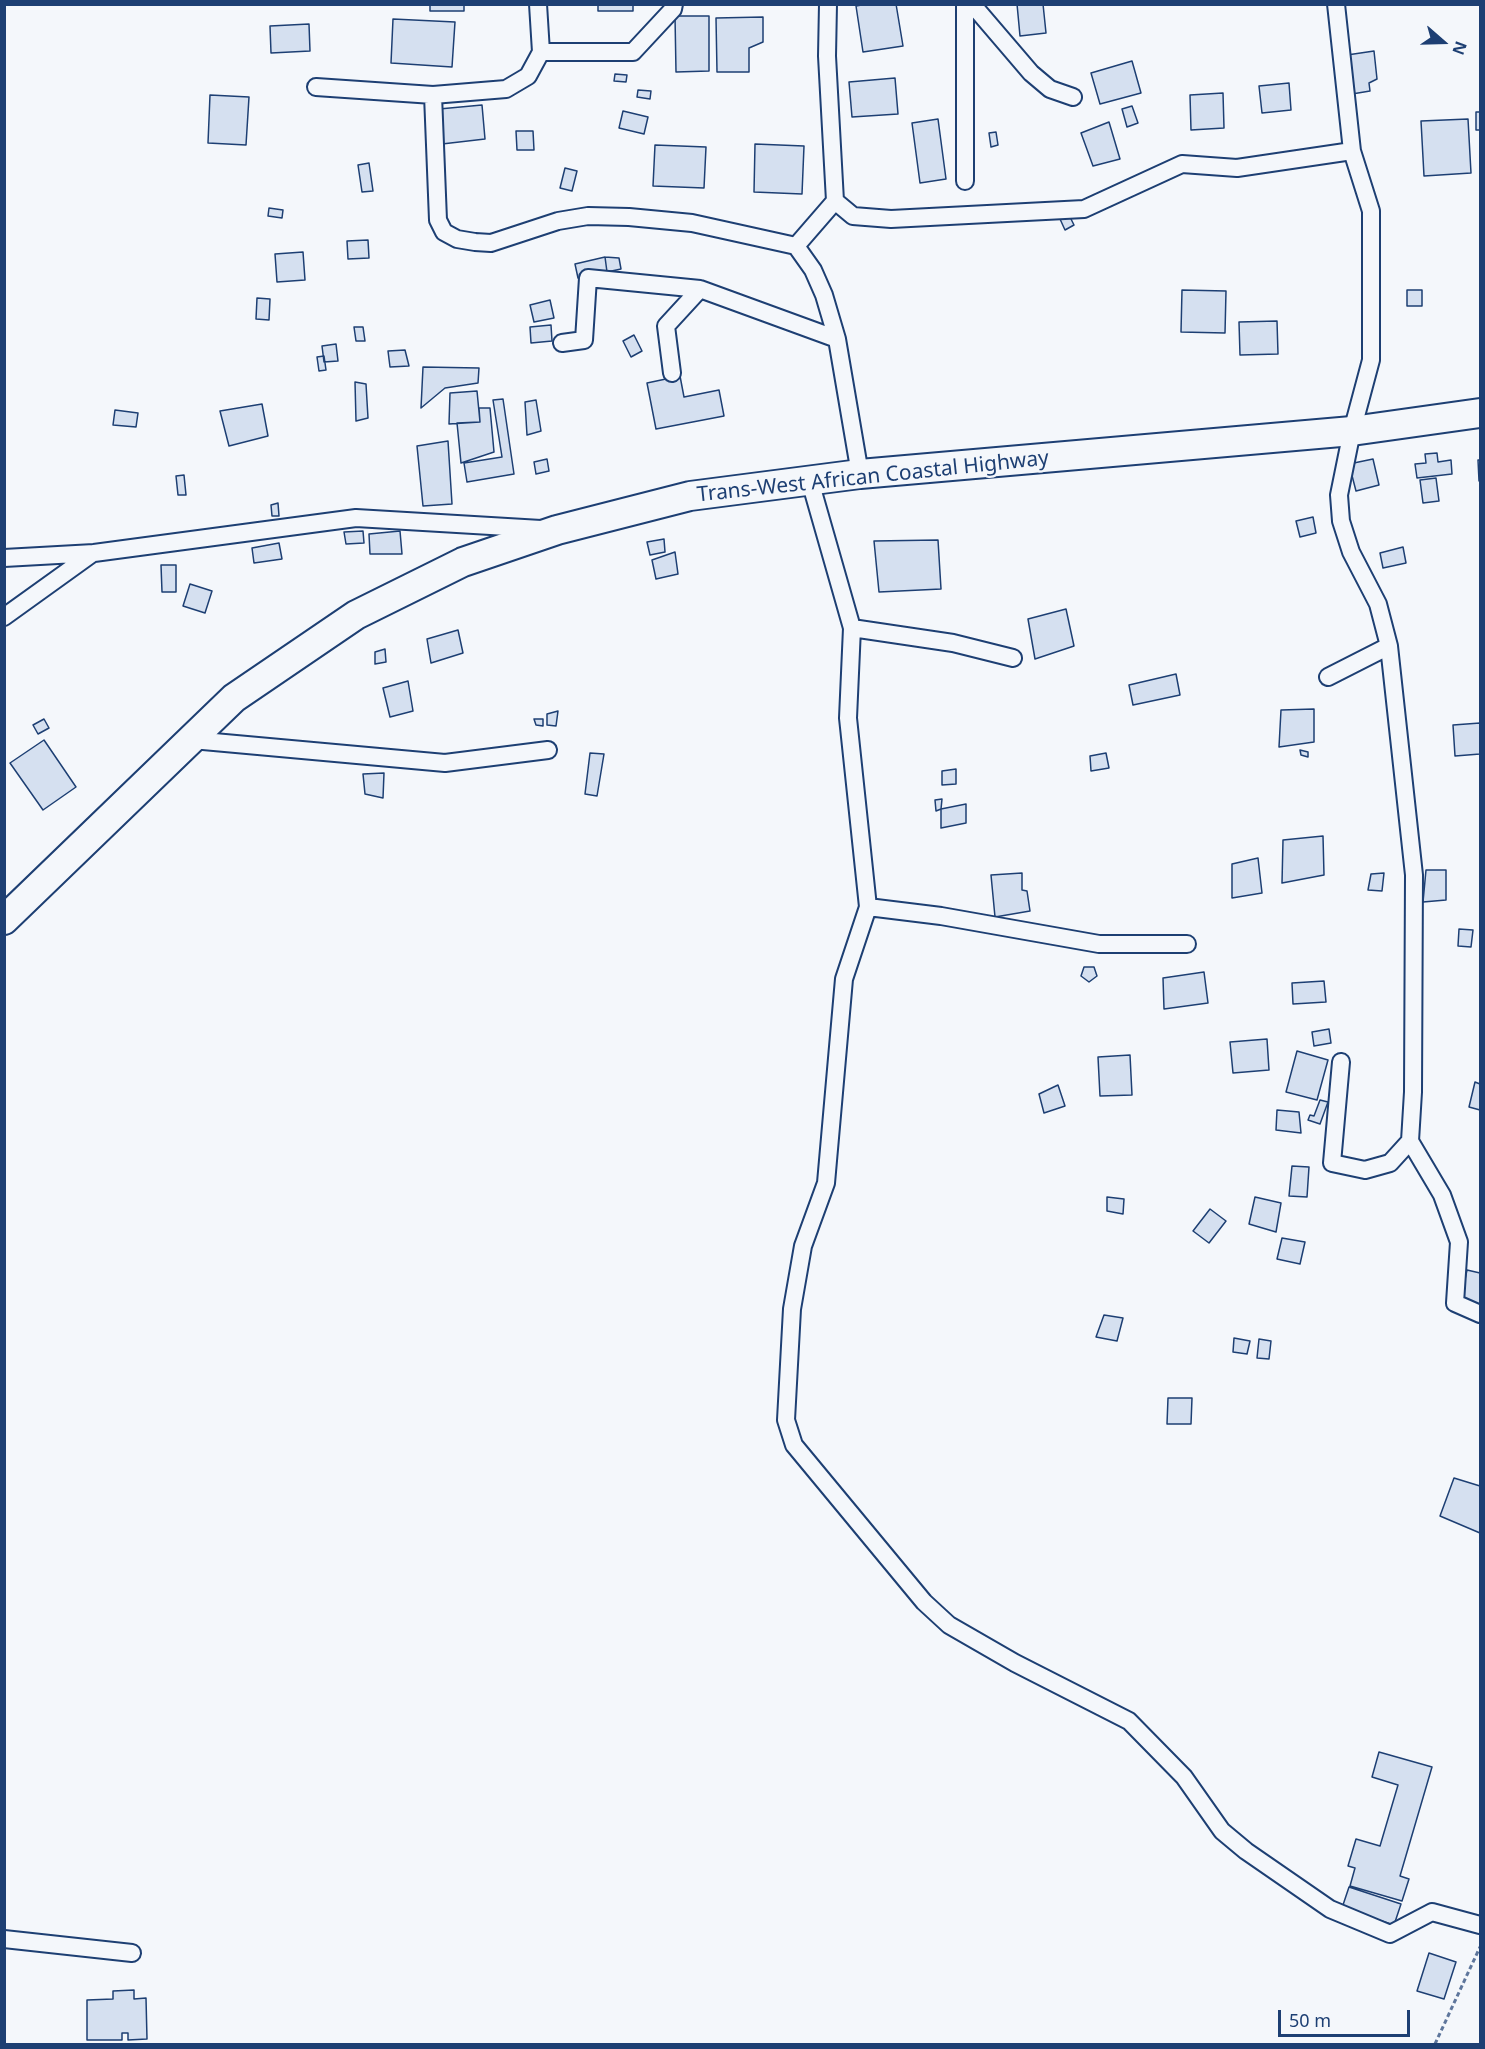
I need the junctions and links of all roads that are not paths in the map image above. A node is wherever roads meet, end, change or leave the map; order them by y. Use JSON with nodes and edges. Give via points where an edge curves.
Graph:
{"nodes":[{"id":1,"x":538,"y":4,"type":"edge"},
{"id":2,"x":674,"y":4,"type":"edge"},
{"id":3,"x":828,"y":4,"type":"edge"},
{"id":4,"x":965,"y":4,"type":"edge"},
{"id":5,"x":972,"y":4,"type":"edge"},
{"id":6,"x":1336,"y":4,"type":"edge"},
{"id":7,"x":541,"y":52,"type":"junction"},
{"id":8,"x":316,"y":87,"type":"dead end"},
{"id":9,"x":433,"y":95,"type":"junction"},
{"id":10,"x":1073,"y":97,"type":"dead end"},
{"id":11,"x":1352,"y":151,"type":"junction"},
{"id":12,"x":965,"y":181,"type":"dead end"},
{"id":13,"x":835,"y":201,"type":"junction"},
{"id":14,"x":796,"y":246,"type":"junction"},
{"id":15,"x":700,"y":289,"type":"junction"},
{"id":16,"x":837,"y":339,"type":"junction"},
{"id":17,"x":562,"y":343,"type":"dead end"},
{"id":18,"x":672,"y":373,"type":"dead end"},
{"id":19,"x":1480,"y":414,"type":"edge"},
{"id":20,"x":1352,"y":431,"type":"junction"},
{"id":21,"x":860,"y":474,"type":"junction"},
{"id":22,"x":810,"y":481,"type":"junction"},
{"id":23,"x":557,"y":530,"type":"junction"},
{"id":24,"x":94,"y":553,"type":"junction"},
{"id":25,"x":4,"y":558,"type":"edge"},
{"id":26,"x":4,"y":617,"type":"edge"},
{"id":27,"x":852,"y":628,"type":"junction"},
{"id":28,"x":1389,"y":646,"type":"junction"},
{"id":29,"x":1013,"y":658,"type":"dead end"},
{"id":30,"x":1328,"y":677,"type":"dead end"},
{"id":31,"x":192,"y":740,"type":"junction"},
{"id":32,"x":548,"y":750,"type":"dead end"},
{"id":33,"x":868,"y":907,"type":"junction"},
{"id":34,"x":4,"y":920,"type":"edge"},
{"id":35,"x":1186,"y":944,"type":"dead end"},
{"id":36,"x":1341,"y":1062,"type":"dead end"},
{"id":37,"x":1410,"y":1141,"type":"junction"},
{"id":38,"x":1480,"y":1314,"type":"edge"},
{"id":39,"x":1480,"y":1925,"type":"edge"},
{"id":40,"x":4,"y":1939,"type":"edge"},
{"id":41,"x":132,"y":1953,"type":"dead end"}],
"edges":[{"from":1,"to":7,"type":"street"},
{"from":2,"to":7,"type":"street","via":[[633,52]]},
{"from":3,"to":13,"type":"street"},
{"from":4,"to":12,"type":"street"},
{"from":5,"to":10,"type":"street","via":[[1031,73],[1050,89]]},
{"from":6,"to":11,"type":"street"},
{"from":7,"to":9,"type":"street","via":[[528,76],[506,89]]},
{"from":8,"to":9,"type":"street"},
{"from":9,"to":14,"type":"street","via":[[438,220],[444,232],[457,239],[491,243],[558,221],[588,216],[692,223]]},
{"from":11,"to":13,"type":"street","via":[[1237,168],[1182,164],[1083,209],[891,219],[853,216]]},
{"from":11,"to":20,"type":"street","via":[[1371,211],[1371,360]]},
{"from":13,"to":14,"type":"street"},
{"from":14,"to":16,"type":"street","via":[[813,270]]},
{"from":15,"to":16,"type":"street"},
{"from":15,"to":17,"type":"street","via":[[588,278],[584,340]]},
{"from":15,"to":18,"type":"street","via":[[666,326]]},
{"from":16,"to":21,"type":"street"},
{"from":19,"to":20,"type":"highway","name":"Trans-West African Coastal Highway"},
{"from":20,"to":21,"type":"highway","name":"Trans-West African Coastal Highway"},
{"from":20,"to":28,"type":"street","via":[[1339,495],[1341,521],[1351,552],[1378,604]]},
{"from":21,"to":22,"type":"highway","name":"Trans-West African Coastal Highway"},
{"from":22,"to":23,"type":"highway","name":"Trans-West African Coastal Highway","via":[[690,496]]},
{"from":22,"to":27,"type":"street"},
{"from":23,"to":24,"type":"street","via":[[356,518]]},
{"from":23,"to":31,"type":"highway","name":"Trans-West African Coastal Highway","via":[[463,562],[356,615],[234,698]]},
{"from":24,"to":25,"type":"street"},
{"from":24,"to":26,"type":"street"},
{"from":27,"to":29,"type":"street","via":[[953,643]]},
{"from":27,"to":33,"type":"street","via":[[848,718]]},
{"from":28,"to":30,"type":"street"},
{"from":28,"to":37,"type":"street","via":[[1414,875]]},
{"from":31,"to":32,"type":"street","via":[[445,763]]},
{"from":31,"to":34,"type":"highway","name":"Trans-West African Coastal Highway"},
{"from":33,"to":35,"type":"street","via":[[1099,944]]},
{"from":33,"to":39,"type":"street","via":[[844,979],[826,1183],[803,1246],[792,1309],[786,1420],[794,1444],[924,1602],[949,1624],[1014,1663],[1130,1721],[1184,1777],[1222,1831],[1246,1851],[1330,1909],[1390,1934],[1432,1912]]},
{"from":36,"to":37,"type":"street","via":[[1332,1163],[1365,1170],[1390,1163]]},
{"from":37,"to":38,"type":"street","via":[[1442,1195],[1459,1242],[1455,1303]]},
{"from":40,"to":41,"type":"street"}]}
